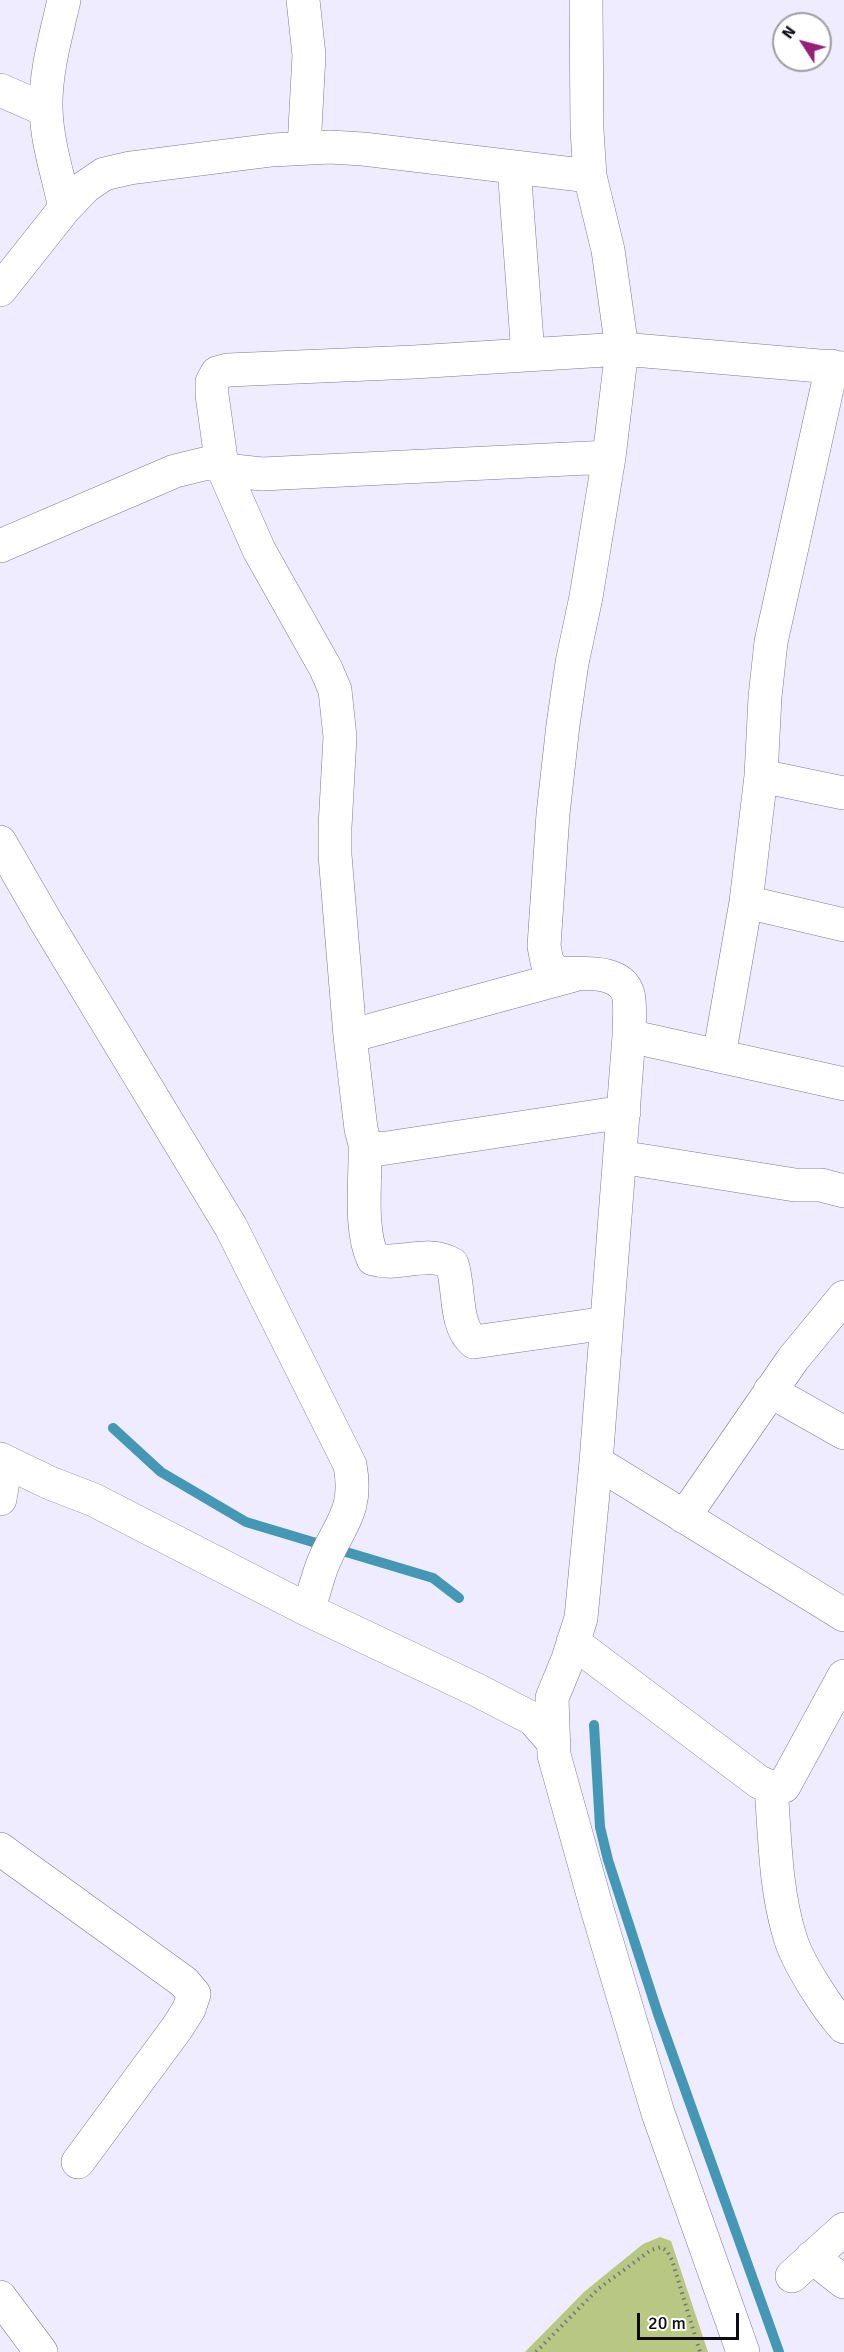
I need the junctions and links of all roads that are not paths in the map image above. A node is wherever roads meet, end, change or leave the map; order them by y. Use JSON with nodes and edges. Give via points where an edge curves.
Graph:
{"nodes":[{"id":1,"x":64,"y":0,"type":"edge"},
{"id":2,"x":303,"y":0,"type":"edge"},
{"id":3,"x":585,"y":0,"type":"edge"},
{"id":4,"x":0,"y":90,"type":"edge"},
{"id":5,"x":46,"y":110,"type":"junction"},
{"id":6,"x":304,"y":147,"type":"junction"},
{"id":7,"x":514,"y":166,"type":"junction"},
{"id":8,"x":590,"y":176,"type":"junction"},
{"id":9,"x":66,"y":208,"type":"junction"},
{"id":10,"x":0,"y":290,"type":"edge"},
{"id":11,"x":622,"y":349,"type":"junction"},
{"id":12,"x":528,"y":355,"type":"junction"},
{"id":13,"x":838,"y":367,"type":"edge"},
{"id":14,"x":609,"y":457,"type":"junction"},
{"id":15,"x":222,"y":466,"type":"junction"},
{"id":16,"x":0,"y":546,"type":"edge"},
{"id":17,"x":761,"y":776,"type":"junction"},
{"id":18,"x":844,"y":793,"type":"edge"},
{"id":19,"x":0,"y":842,"type":"edge"},
{"id":20,"x":746,"y":902,"type":"junction"},
{"id":21,"x":844,"y":925,"type":"edge"},
{"id":22,"x":574,"y":975,"type":"junction"},
{"id":23,"x":350,"y":1036,"type":"junction"},
{"id":24,"x":629,"y":1036,"type":"junction"},
{"id":25,"x":719,"y":1056,"type":"junction"},
{"id":26,"x":844,"y":1084,"type":"edge"},
{"id":27,"x":624,"y":1112,"type":"junction"},
{"id":28,"x":365,"y":1144,"type":"junction"},
{"id":29,"x":620,"y":1157,"type":"junction"},
{"id":30,"x":844,"y":1191,"type":"edge"},
{"id":31,"x":844,"y":1297,"type":"edge"},
{"id":32,"x":607,"y":1323,"type":"junction"},
{"id":33,"x":770,"y":1391,"type":"junction"},
{"id":34,"x":844,"y":1433,"type":"edge"},
{"id":35,"x":3,"y":1461,"type":"edge"},
{"id":36,"x":596,"y":1462,"type":"junction"},
{"id":37,"x":0,"y":1499,"type":"edge"},
{"id":38,"x":684,"y":1517,"type":"junction"},
{"id":39,"x":308,"y":1610,"type":"junction"},
{"id":40,"x":844,"y":1615,"type":"edge"},
{"id":41,"x":570,"y":1651,"type":"junction"},
{"id":42,"x":844,"y":1676,"type":"edge"},
{"id":43,"x":554,"y":1743,"type":"junction"},
{"id":44,"x":771,"y":1787,"type":"junction"},
{"id":45,"x":0,"y":1849,"type":"edge"},
{"id":46,"x":844,"y":2027,"type":"edge"},
{"id":47,"x":78,"y":2162,"type":"dead end"},
{"id":48,"x":844,"y":2229,"type":"edge"},
{"id":49,"x":844,"y":2282,"type":"edge"},
{"id":50,"x":0,"y":2297,"type":"edge"},
{"id":51,"x":41,"y":2352,"type":"edge"},
{"id":52,"x":743,"y":2352,"type":"edge"}],
"edges":[{"from":1,"to":5,"type":"street","via":[[47,80]]},
{"from":2,"to":6,"type":"street","via":[[309,55]]},
{"from":3,"to":8,"type":"street"},
{"from":4,"to":5,"type":"street"},
{"from":5,"to":9,"type":"street","via":[[50,149]]},
{"from":6,"to":7,"type":"street","via":[[363,149]]},
{"from":6,"to":9,"type":"street","via":[[104,174]]},
{"from":7,"to":8,"type":"street"},
{"from":7,"to":12,"type":"street"},
{"from":8,"to":11,"type":"street","via":[[608,250]]},
{"from":9,"to":10,"type":"street"},
{"from":11,"to":12,"type":"street"},
{"from":11,"to":13,"type":"street"},
{"from":11,"to":14,"type":"street"},
{"from":12,"to":15,"type":"street","via":[[228,370],[217,374],[212,382]]},
{"from":13,"to":17,"type":"street","via":[[771,642]]},
{"from":14,"to":15,"type":"street","via":[[262,474]]},
{"from":14,"to":22,"type":"street","via":[[563,725],[544,946],[547,962],[556,973]]},
{"from":15,"to":16,"type":"street","via":[[208,463],[175,471]]},
{"from":15,"to":23,"type":"street","via":[[259,550],[335,690],[340,737],[335,855]]},
{"from":17,"to":18,"type":"street"},
{"from":17,"to":20,"type":"street"},
{"from":19,"to":39,"type":"street","via":[[231,1227],[350,1465],[354,1486],[350,1508],[323,1564]]},
{"from":20,"to":21,"type":"street"},
{"from":20,"to":25,"type":"street"},
{"from":22,"to":23,"type":"street"},
{"from":22,"to":24,"type":"street","via":[[604,974],[618,981],[628,993]]},
{"from":23,"to":28,"type":"street"},
{"from":24,"to":25,"type":"street"},
{"from":24,"to":27,"type":"street"},
{"from":25,"to":26,"type":"street"},
{"from":27,"to":28,"type":"street","via":[[387,1148]]},
{"from":27,"to":29,"type":"street"},
{"from":28,"to":32,"type":"street","via":[[366,1228],[373,1259],[385,1263],[432,1257],[452,1264],[463,1326],[466,1336],[474,1342]]},
{"from":29,"to":30,"type":"street"},
{"from":29,"to":32,"type":"street"},
{"from":31,"to":33,"type":"street"},
{"from":32,"to":36,"type":"street"},
{"from":33,"to":34,"type":"street"},
{"from":33,"to":38,"type":"street"},
{"from":35,"to":37,"type":"street"},
{"from":35,"to":39,"type":"street","via":[[93,1500]]},
{"from":36,"to":38,"type":"street"},
{"from":36,"to":41,"type":"street","via":[[581,1618]]},
{"from":38,"to":40,"type":"street"},
{"from":39,"to":43,"type":"street","via":[[533,1719]]},
{"from":41,"to":43,"type":"street","via":[[552,1698]]},
{"from":41,"to":44,"type":"street"},
{"from":42,"to":44,"type":"street","via":[[784,1786]]},
{"from":43,"to":52,"type":"street","via":[[571,1819],[658,2113]]},
{"from":44,"to":46,"type":"street","via":[[777,1873],[790,1939],[831,2013]]},
{"from":45,"to":47,"type":"street","via":[[184,1982],[194,1994],[177,2028]]},
{"from":48,"to":49,"type":"street","via":[[802,2266]]},
{"from":50,"to":51,"type":"street"}]}
